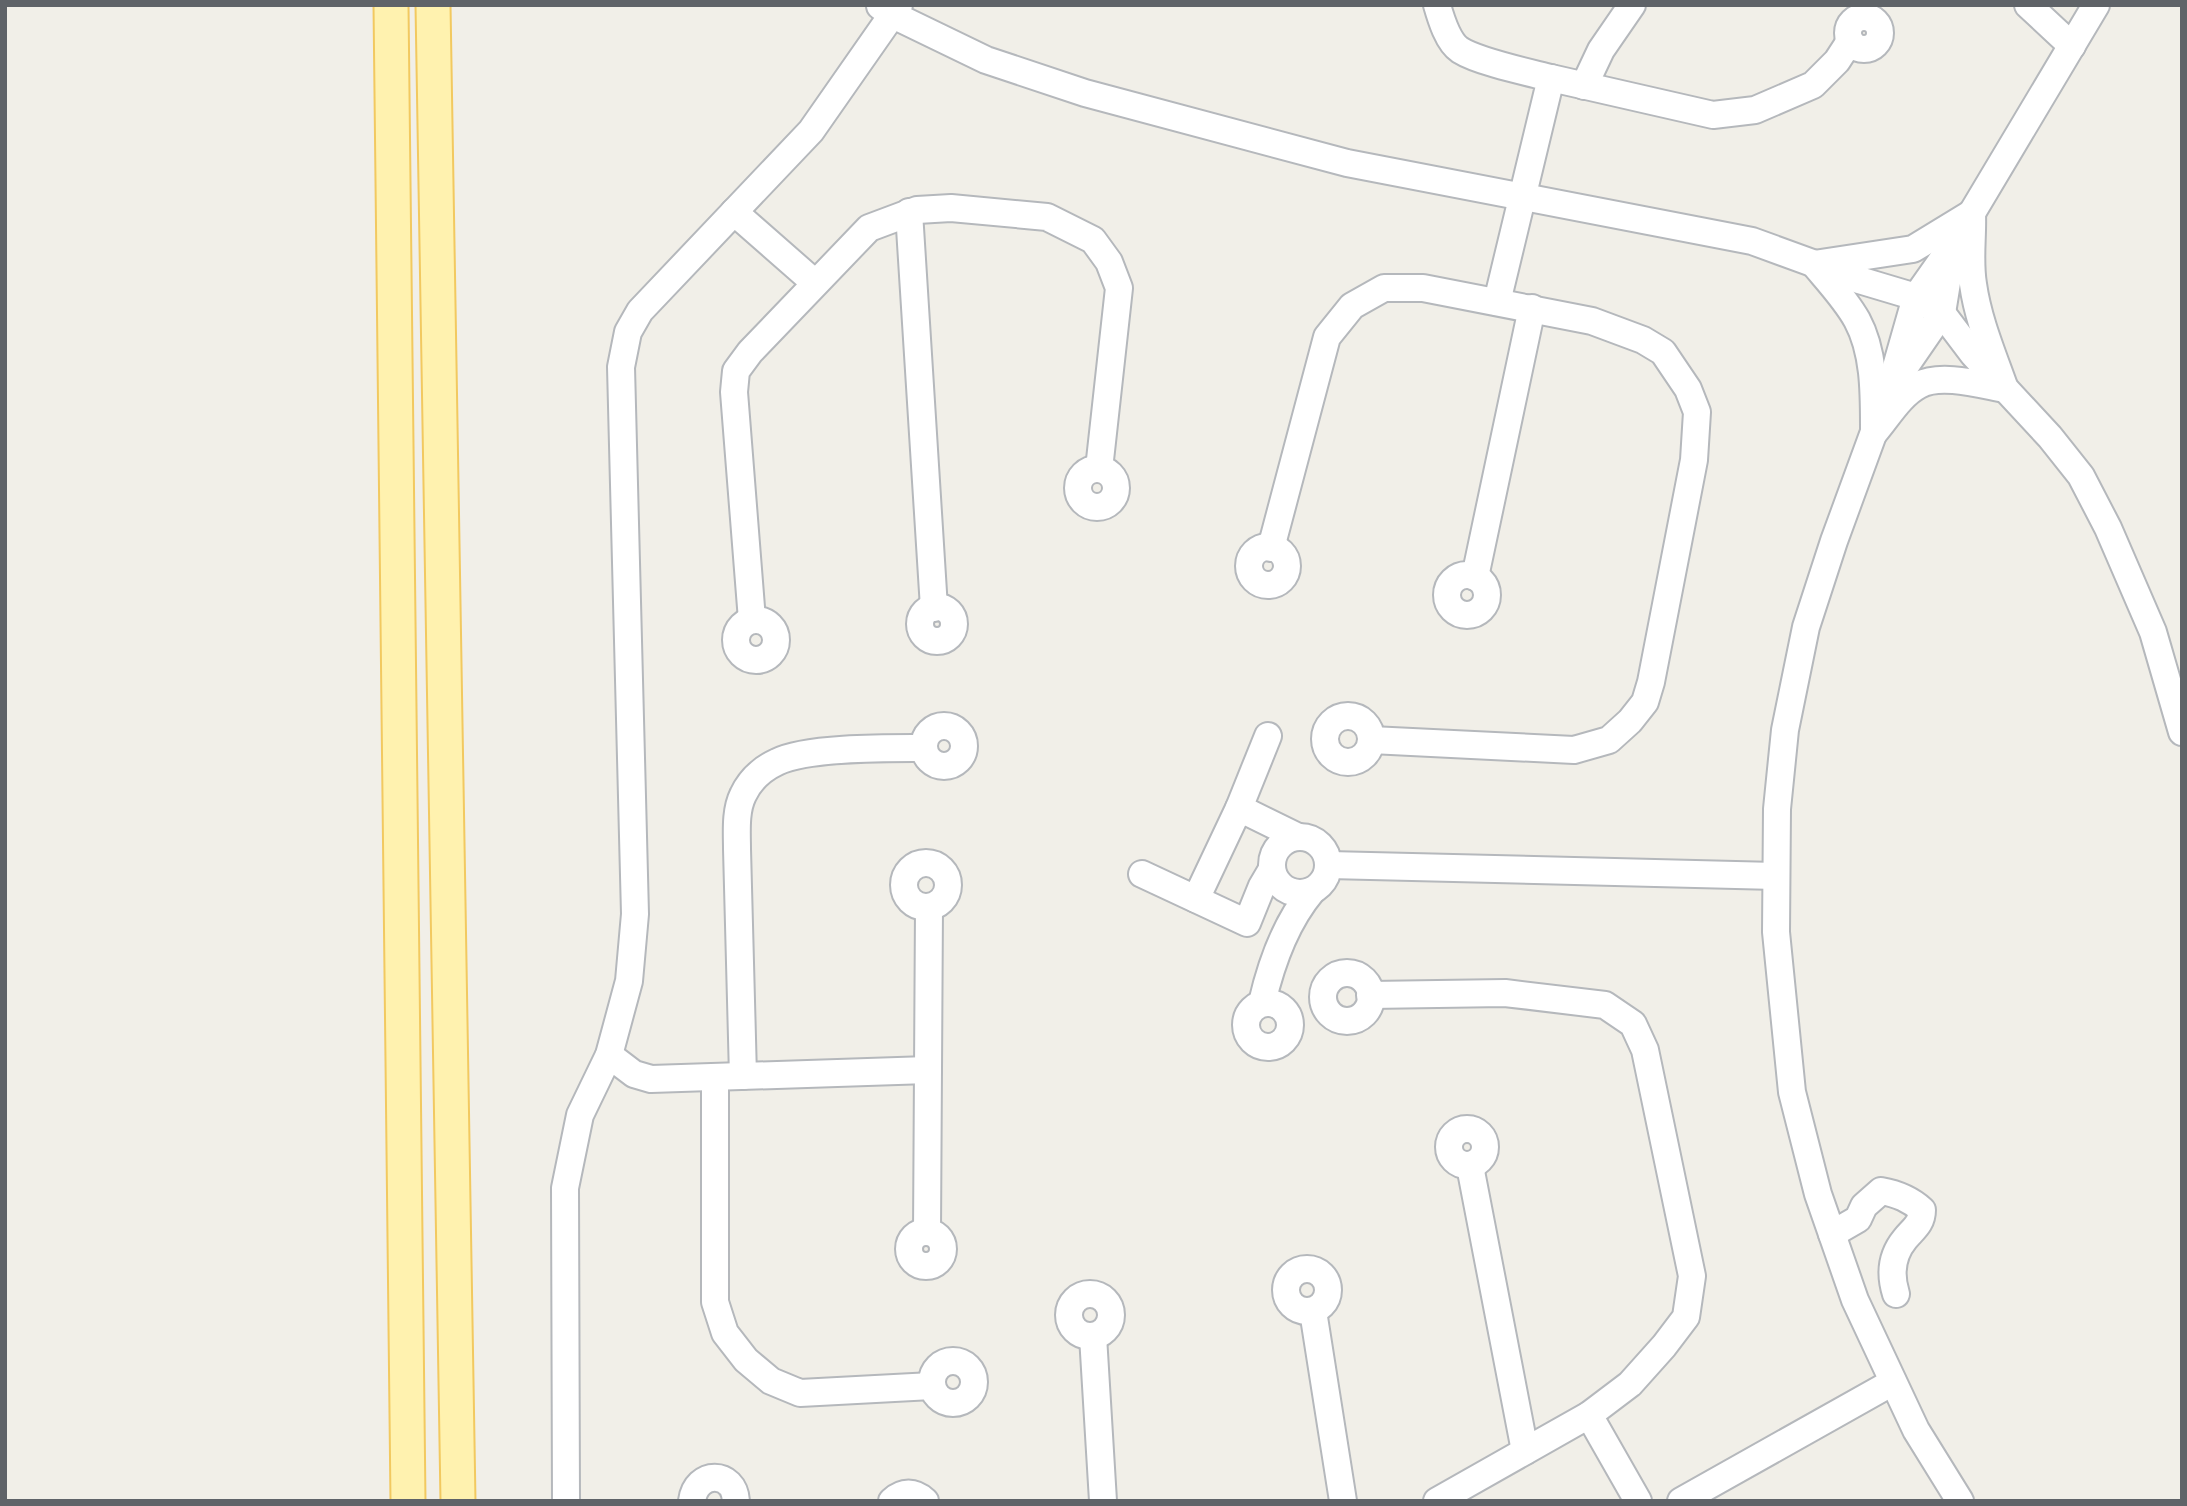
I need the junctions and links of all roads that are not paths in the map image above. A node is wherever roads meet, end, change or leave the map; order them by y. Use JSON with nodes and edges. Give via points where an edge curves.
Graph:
{"nodes":[{"id":1,"x":391,"y":5,"type":"edge"},
{"id":2,"x":433,"y":5,"type":"edge"},
{"id":3,"x":1437,"y":5,"type":"edge"},
{"id":4,"x":1632,"y":5,"type":"edge"},
{"id":5,"x":2028,"y":5,"type":"edge"},
{"id":6,"x":2096,"y":5,"type":"edge"},
{"id":7,"x":890,"y":8,"type":"edge"},
{"id":8,"x":1850,"y":41,"type":"dead end"},
{"id":9,"x":2072,"y":46,"type":"junction"},
{"id":10,"x":1551,"y":78,"type":"junction"},
{"id":11,"x":1584,"y":86,"type":"junction"},
{"id":12,"x":1522,"y":197,"type":"junction"},
{"id":13,"x":734,"y":212,"type":"junction"},
{"id":14,"x":909,"y":212,"type":"junction"},
{"id":15,"x":1972,"y":213,"type":"junction"},
{"id":16,"x":1954,"y":243,"type":"junction"},
{"id":17,"x":1814,"y":264,"type":"junction"},
{"id":18,"x":1858,"y":280,"type":"junction"},
{"id":19,"x":815,"y":283,"type":"junction"},
{"id":20,"x":1916,"y":297,"type":"junction"},
{"id":21,"x":1497,"y":302,"type":"junction"},
{"id":22,"x":1532,"y":308,"type":"junction"},
{"id":23,"x":1942,"y":313,"type":"junction"},
{"id":24,"x":1917,"y":331,"type":"junction"},
{"id":25,"x":1973,"y":354,"type":"junction"},
{"id":26,"x":2005,"y":389,"type":"junction"},
{"id":27,"x":1874,"y":433,"type":"junction"},
{"id":28,"x":1099,"y":469,"type":"dead end"},
{"id":29,"x":1271,"y":548,"type":"dead end"},
{"id":30,"x":1475,"y":577,"type":"dead end"},
{"id":31,"x":934,"y":608,"type":"dead end"},
{"id":32,"x":752,"y":620,"type":"dead end"},
{"id":33,"x":444,"y":632,"type":"junction"},
{"id":34,"x":398,"y":634,"type":"junction"},
{"id":35,"x":2182,"y":732,"type":"edge"},
{"id":36,"x":1268,"y":736,"type":"dead end"},
{"id":37,"x":1371,"y":740,"type":"dead end"},
{"id":38,"x":923,"y":748,"type":"dead end"},
{"id":39,"x":1239,"y":808,"type":"junction"},
{"id":40,"x":1285,"y":836,"type":"junction"},
{"id":41,"x":1329,"y":866,"type":"junction"},
{"id":42,"x":1142,"y":874,"type":"dead end"},
{"id":43,"x":1776,"y":876,"type":"junction"},
{"id":44,"x":1287,"y":889,"type":"junction"},
{"id":45,"x":1196,"y":899,"type":"junction"},
{"id":46,"x":929,"y":907,"type":"dead end"},
{"id":47,"x":1370,"y":995,"type":"dead end"},
{"id":48,"x":1262,"y":1003,"type":"dead end"},
{"id":49,"x":609,"y":1055,"type":"junction"},
{"id":50,"x":928,"y":1070,"type":"junction"},
{"id":51,"x":743,"y":1076,"type":"junction"},
{"id":52,"x":715,"y":1077,"type":"junction"},
{"id":53,"x":1470,"y":1166,"type":"dead end"},
{"id":54,"x":927,"y":1232,"type":"dead end"},
{"id":55,"x":1832,"y":1234,"type":"junction"},
{"id":56,"x":1896,"y":1294,"type":"dead end"},
{"id":57,"x":1313,"y":1311,"type":"dead end"},
{"id":58,"x":1093,"y":1336,"type":"dead end"},
{"id":59,"x":1893,"y":1382,"type":"junction"},
{"id":60,"x":932,"y":1386,"type":"dead end"},
{"id":61,"x":1590,"y":1415,"type":"junction"},
{"id":62,"x":1525,"y":1451,"type":"junction"},
{"id":63,"x":408,"y":1501,"type":"edge"},
{"id":64,"x":458,"y":1501,"type":"edge"},
{"id":65,"x":566,"y":1501,"type":"edge"},
{"id":66,"x":692,"y":1501,"type":"edge"},
{"id":67,"x":736,"y":1501,"type":"edge"},
{"id":68,"x":892,"y":1501,"type":"edge"},
{"id":69,"x":925,"y":1501,"type":"edge"},
{"id":70,"x":1103,"y":1501,"type":"edge"},
{"id":71,"x":1343,"y":1501,"type":"edge"},
{"id":72,"x":1437,"y":1501,"type":"edge"},
{"id":73,"x":1638,"y":1501,"type":"edge"},
{"id":74,"x":1681,"y":1501,"type":"edge"},
{"id":75,"x":1960,"y":1501,"type":"edge"}],
"edges":[{"from":1,"to":34,"type":"main road"},
{"from":2,"to":33,"type":"main road"},
{"from":3,"to":10,"type":"street","via":[[1458,49]]},
{"from":4,"to":11,"type":"street","via":[[1601,50]]},
{"from":5,"to":9,"type":"street"},
{"from":6,"to":9,"type":"street"},
{"from":7,"to":12,"type":"street","via":[[986,60],[1085,93],[1347,163]]},
{"from":7,"to":13,"type":"street","via":[[811,131]]},
{"from":8,"to":11,"type":"street","via":[[1814,85],[1755,110],[1713,115]]},
{"from":9,"to":15,"type":"street"},
{"from":10,"to":11,"type":"street"},
{"from":10,"to":12,"type":"street"},
{"from":12,"to":17,"type":"street","via":[[1752,241]]},
{"from":12,"to":21,"type":"street"},
{"from":13,"to":19,"type":"street"},
{"from":13,"to":49,"type":"street","via":[[640,311],[628,332],[621,367],[635,914],[629,981]]},
{"from":14,"to":19,"type":"street","via":[[869,228]]},
{"from":14,"to":28,"type":"street","via":[[950,208],[1047,217],[1093,240],[1109,262],[1119,288]]},
{"from":14,"to":31,"type":"street"},
{"from":15,"to":16,"type":"street"},
{"from":15,"to":17,"type":"street","via":[[1913,249]]},
{"from":15,"to":26,"type":"street","via":[[1973,286]]},
{"from":16,"to":20,"type":"street"},
{"from":16,"to":23,"type":"street"},
{"from":17,"to":18,"type":"street"},
{"from":17,"to":27,"type":"street","via":[[1858,322],[1870,359]]},
{"from":18,"to":20,"type":"street"},
{"from":18,"to":24,"type":"street"},
{"from":19,"to":32,"type":"street","via":[[736,370]]},
{"from":20,"to":23,"type":"street"},
{"from":20,"to":24,"type":"street"},
{"from":21,"to":22,"type":"street"},
{"from":21,"to":29,"type":"street","via":[[1423,288],[1384,288],[1352,306],[1327,337]]},
{"from":22,"to":30,"type":"street"},
{"from":22,"to":37,"type":"street","via":[[1592,321],[1663,352],[1688,389],[1697,412],[1694,460],[1645,702],[1609,740],[1574,750]]},
{"from":23,"to":24,"type":"street"},
{"from":23,"to":25,"type":"street"},
{"from":24,"to":25,"type":"street"},
{"from":24,"to":27,"type":"street"},
{"from":25,"to":26,"type":"street"},
{"from":26,"to":27,"type":"street","via":[[1960,381],[1933,380],[1918,385]]},
{"from":26,"to":35,"type":"street","via":[[2081,476],[2108,528],[2153,632]]},
{"from":27,"to":43,"type":"street","via":[[1806,627],[1786,730],[1777,809]]},
{"from":33,"to":34,"type":"main road"},
{"from":33,"to":64,"type":"main road"},
{"from":34,"to":63,"type":"main road"},
{"from":36,"to":39,"type":"street"},
{"from":38,"to":51,"type":"street","via":[[879,748],[779,761],[756,775],[742,797],[737,849]]},
{"from":39,"to":40,"type":"street"},
{"from":39,"to":45,"type":"street"},
{"from":40,"to":41,"type":"street","via":[[1308,838],[1323,848]]},
{"from":40,"to":44,"type":"street","via":[[1273,860]]},
{"from":41,"to":43,"type":"street"},
{"from":41,"to":44,"type":"street","via":[[1322,883]]},
{"from":42,"to":45,"type":"street"},
{"from":43,"to":55,"type":"street","via":[[1776,932],[1792,1092]]},
{"from":44,"to":45,"type":"street","via":[[1247,923]]},
{"from":44,"to":48,"type":"street"},
{"from":46,"to":50,"type":"street"},
{"from":47,"to":61,"type":"street","via":[[1505,993],[1578,1001],[1605,1005],[1633,1024],[1645,1050],[1692,1276],[1686,1317],[1630,1384]]},
{"from":49,"to":52,"type":"street","via":[[634,1074],[651,1079]]},
{"from":49,"to":65,"type":"street","via":[[580,1115],[565,1188]]},
{"from":50,"to":51,"type":"street"},
{"from":50,"to":54,"type":"street"},
{"from":51,"to":52,"type":"street"},
{"from":52,"to":60,"type":"street","via":[[715,1303],[725,1333],[746,1360],[771,1381],[800,1393]]},
{"from":53,"to":62,"type":"street"},
{"from":55,"to":56,"type":"street","via":[[1858,1219],[1864,1206],[1881,1191],[1912,1201],[1922,1210],[1917,1228],[1903,1240],[1894,1259],[1891,1278]]},
{"from":55,"to":59,"type":"street","via":[[1855,1300]]},
{"from":57,"to":71,"type":"street"},
{"from":58,"to":70,"type":"street"},
{"from":59,"to":74,"type":"street"},
{"from":59,"to":75,"type":"street","via":[[1916,1430]]},
{"from":61,"to":62,"type":"street"},
{"from":61,"to":73,"type":"street"},
{"from":62,"to":72,"type":"street"},
{"from":66,"to":67,"type":"street","via":[[702,1481],[716,1478],[729,1483]]},
{"from":68,"to":69,"type":"street","via":[[912,1493]]}]}
